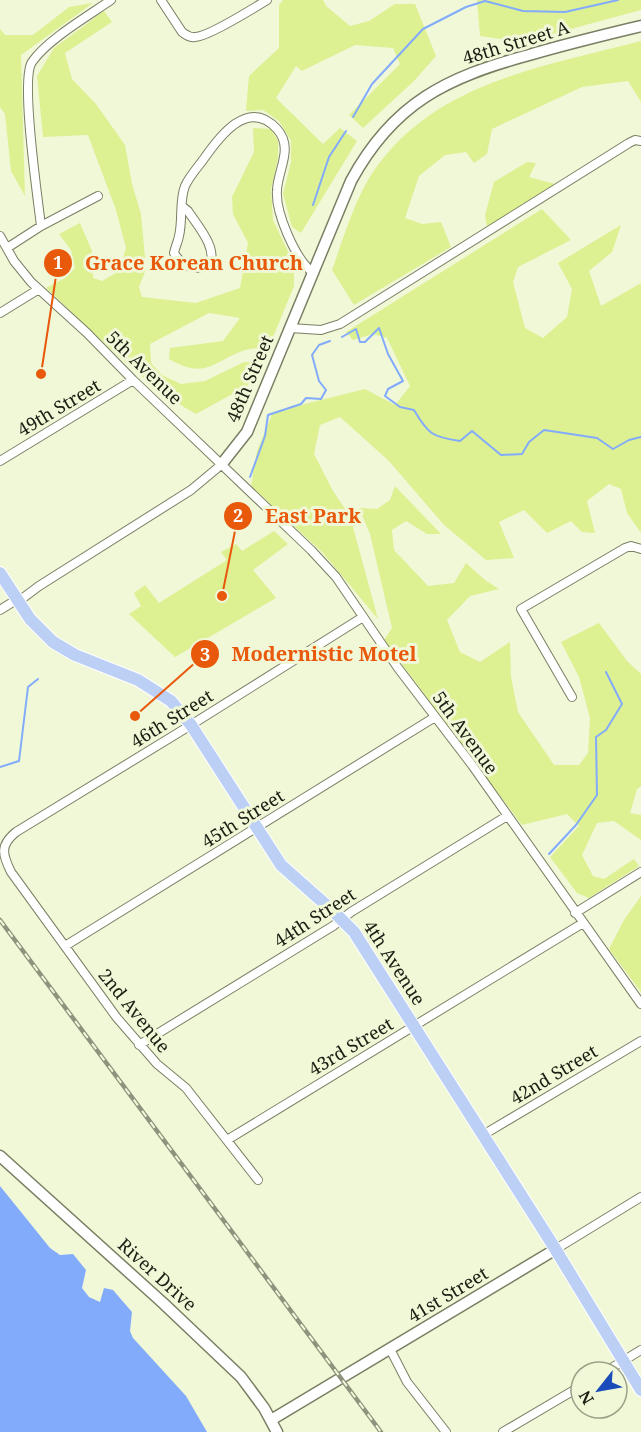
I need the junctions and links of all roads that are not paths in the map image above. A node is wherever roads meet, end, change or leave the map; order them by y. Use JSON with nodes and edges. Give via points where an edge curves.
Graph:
{"nodes":[{"id":1,"x":111,"y":0,"type":"edge"},
{"id":2,"x":161,"y":0,"type":"edge"},
{"id":3,"x":267,"y":0,"type":"edge"},
{"id":4,"x":641,"y":26,"type":"edge"},
{"id":5,"x":640,"y":141,"type":"edge"},
{"id":6,"x":98,"y":196,"type":"dead end"},
{"id":7,"x":183,"y":207,"type":"junction"},
{"id":8,"x":40,"y":226,"type":"junction"},
{"id":9,"x":0,"y":236,"type":"edge"},
{"id":10,"x":7,"y":248,"type":"junction"},
{"id":11,"x":312,"y":272,"type":"junction"},
{"id":12,"x":39,"y":289,"type":"junction"},
{"id":13,"x":0,"y":313,"type":"edge"},
{"id":14,"x":290,"y":328,"type":"junction"},
{"id":15,"x":133,"y":380,"type":"junction"},
{"id":16,"x":0,"y":461,"type":"edge"},
{"id":17,"x":221,"y":465,"type":"junction"},
{"id":18,"x":641,"y":549,"type":"edge"},
{"id":19,"x":0,"y":573,"type":"edge"},
{"id":20,"x":16,"y":600,"type":"junction"},
{"id":21,"x":0,"y":610,"type":"edge"},
{"id":22,"x":363,"y":617,"type":"junction"},
{"id":23,"x":572,"y":697,"type":"dead end"},
{"id":24,"x":435,"y":717,"type":"junction"},
{"id":25,"x":191,"y":725,"type":"junction"},
{"id":26,"x":507,"y":816,"type":"junction"},
{"id":27,"x":256,"y":829,"type":"junction"},
{"id":28,"x":3,"y":849,"type":"joint"},
{"id":29,"x":641,"y":872,"type":"edge"},
{"id":30,"x":575,"y":913,"type":"junction"},
{"id":31,"x":342,"y":919,"type":"junction"},
{"id":32,"x":583,"y":923,"type":"junction"},
{"id":33,"x":65,"y":946,"type":"junction"},
{"id":34,"x":641,"y":1004,"type":"edge"},
{"id":35,"x":414,"y":1026,"type":"junction"},
{"id":36,"x":641,"y":1041,"type":"edge"},
{"id":37,"x":139,"y":1045,"type":"junction"},
{"id":38,"x":483,"y":1135,"type":"junction"},
{"id":39,"x":227,"y":1140,"type":"junction"},
{"id":40,"x":0,"y":1156,"type":"edge"},
{"id":41,"x":258,"y":1180,"type":"dead end"},
{"id":42,"x":641,"y":1197,"type":"edge"},
{"id":43,"x":556,"y":1249,"type":"junction"},
{"id":44,"x":390,"y":1349,"type":"junction"},
{"id":45,"x":641,"y":1350,"type":"edge"},
{"id":46,"x":622,"y":1360,"type":"edge"},
{"id":47,"x":625,"y":1360,"type":"edge"},
{"id":48,"x":629,"y":1371,"type":"edge"},
{"id":49,"x":641,"y":1390,"type":"edge"},
{"id":50,"x":569,"y":1393,"type":"edge"},
{"id":51,"x":271,"y":1420,"type":"junction"},
{"id":52,"x":277,"y":1432,"type":"edge"},
{"id":53,"x":446,"y":1432,"type":"edge"},
{"id":54,"x":503,"y":1432,"type":"edge"}],
"edges":[{"from":1,"to":8,"type":"street","via":[[46,47],[30,64],[28,98]]},
{"from":2,"to":3,"type":"street","via":[[178,27],[190,37],[208,33]]},
{"from":4,"to":11,"type":"street","name":"48th Street A","via":[[487,66],[426,95],[393,122],[363,159]]},
{"from":5,"to":14,"type":"street","name":"48th Street","via":[[629,143],[340,324],[321,330]]},
{"from":6,"to":8,"type":"street"},
{"from":7,"to":7,"type":"street","via":[[174,253],[187,267],[209,266],[210,246]]},
{"from":7,"to":11,"type":"street","via":[[185,185],[222,134],[237,122],[263,118],[277,129],[284,144],[276,192],[282,219],[295,249]]},
{"from":8,"to":10,"type":"street"},
{"from":9,"to":10,"type":"street","name":"5th Avenue"},
{"from":10,"to":12,"type":"street","name":"5th Avenue"},
{"from":11,"to":14,"type":"street","name":"48th Street A"},
{"from":12,"to":13,"type":"street"},
{"from":12,"to":15,"type":"street","name":"5th Avenue"},
{"from":14,"to":17,"type":"street","name":"48th Street","via":[[247,432]]},
{"from":15,"to":16,"type":"street","name":"49th Street"},
{"from":15,"to":17,"type":"street","name":"5th Avenue"},
{"from":17,"to":20,"type":"street","name":"48th Street","via":[[192,490]]},
{"from":17,"to":22,"type":"street","name":"5th Avenue","via":[[324,564]]},
{"from":18,"to":23,"type":"street","via":[[625,548],[521,609]]},
{"from":19,"to":20,"type":"main road","name":"4th Avenue"},
{"from":20,"to":21,"type":"street","name":"48th Street"},
{"from":20,"to":25,"type":"main road","name":"4th Avenue","via":[[53,642],[151,687],[171,701]]},
{"from":22,"to":24,"type":"street","name":"5th Avenue"},
{"from":22,"to":25,"type":"street","name":"46th Street"},
{"from":24,"to":26,"type":"street","name":"5th Avenue"},
{"from":24,"to":27,"type":"street","name":"45th Street"},
{"from":25,"to":27,"type":"main road","name":"4th Avenue"},
{"from":25,"to":28,"type":"street","name":"46th Street","via":[[16,832],[7,838]]},
{"from":26,"to":30,"type":"street","name":"5th Avenue"},
{"from":26,"to":31,"type":"street","name":"44th Street"},
{"from":27,"to":31,"type":"main road","name":"4th Avenue","via":[[281,865]]},
{"from":27,"to":33,"type":"street","name":"45th Street"},
{"from":28,"to":33,"type":"street","name":"2nd Avenue","via":[[10,872]]},
{"from":29,"to":30,"type":"street"},
{"from":30,"to":32,"type":"street","name":"5th Avenue"},
{"from":31,"to":35,"type":"main road","name":"4th Avenue"},
{"from":31,"to":37,"type":"street","name":"44th Street"},
{"from":32,"to":34,"type":"street","name":"5th Avenue"},
{"from":32,"to":35,"type":"street","name":"43rd Street"},
{"from":33,"to":37,"type":"street","name":"2nd Avenue"},
{"from":35,"to":38,"type":"main road","name":"4th Avenue"},
{"from":35,"to":39,"type":"street","name":"43rd Street"},
{"from":36,"to":38,"type":"street","name":"42nd Street"},
{"from":37,"to":39,"type":"street","name":"2nd Avenue","via":[[186,1088]]},
{"from":38,"to":43,"type":"main road","name":"4th Avenue"},
{"from":39,"to":41,"type":"street","name":"2nd Avenue"},
{"from":40,"to":51,"type":"street","name":"River Drive","via":[[192,1329],[241,1377]]},
{"from":42,"to":43,"type":"street","name":"41st Street"},
{"from":43,"to":44,"type":"street","name":"41st Street"},
{"from":43,"to":46,"type":"main road","name":"4th Avenue"},
{"from":44,"to":51,"type":"street","name":"41st Street"},
{"from":44,"to":53,"type":"street","via":[[407,1382]]},
{"from":45,"to":47,"type":"street"},
{"from":48,"to":49,"type":"main road","name":"4th Avenue"},
{"from":50,"to":54,"type":"street"},
{"from":51,"to":52,"type":"street","name":"River Drive"}]}
